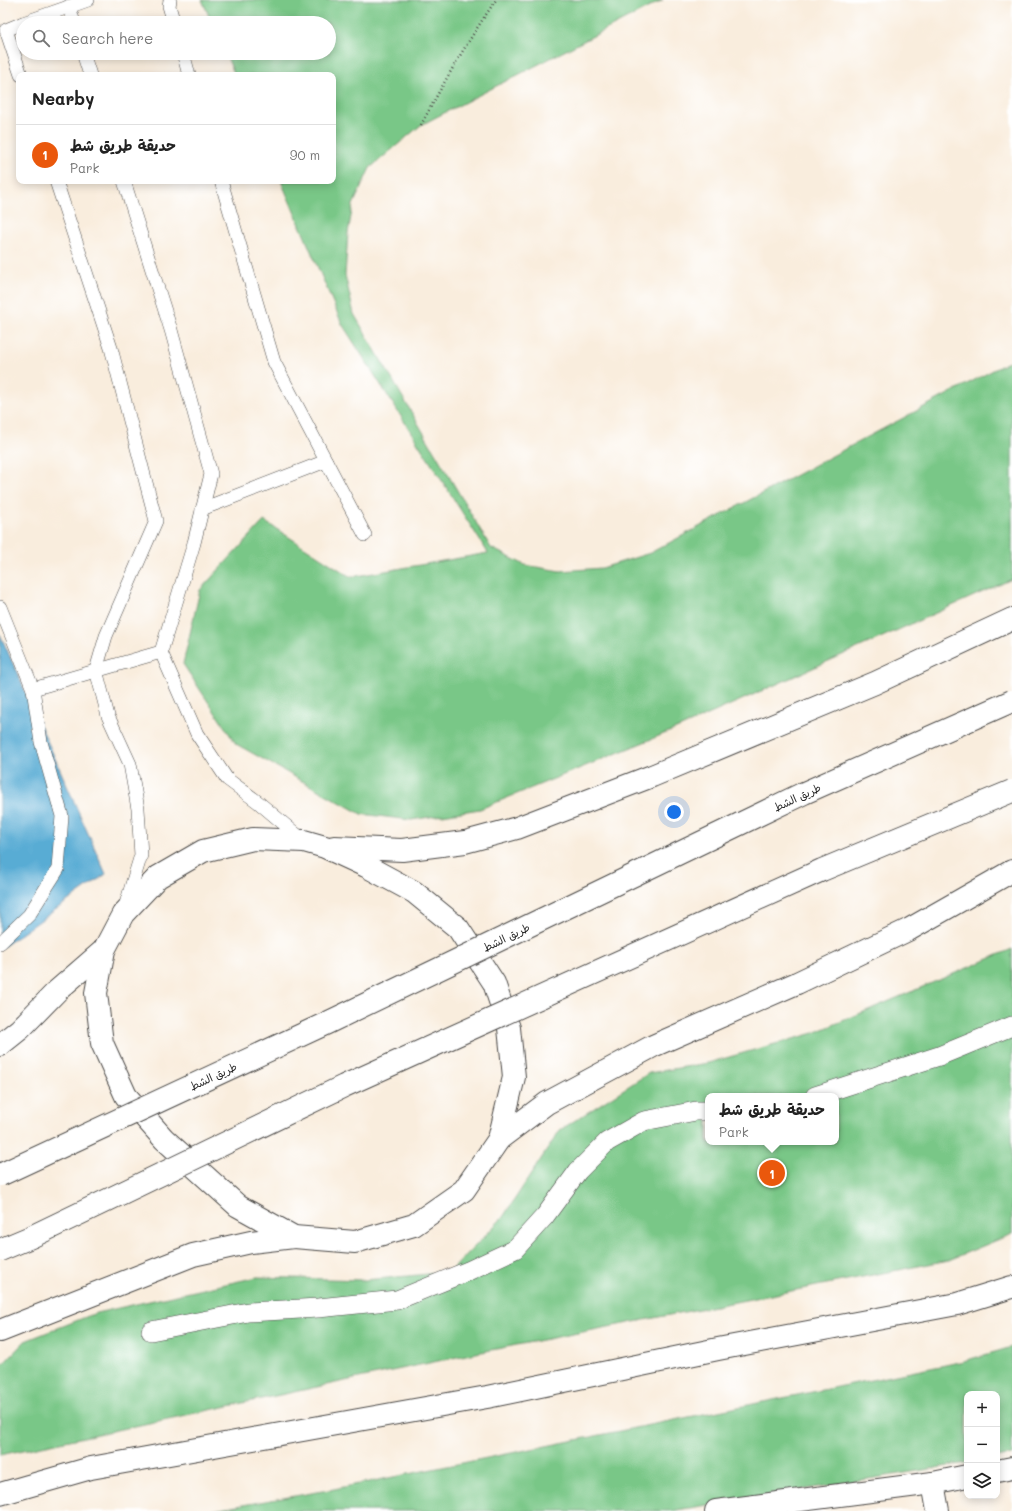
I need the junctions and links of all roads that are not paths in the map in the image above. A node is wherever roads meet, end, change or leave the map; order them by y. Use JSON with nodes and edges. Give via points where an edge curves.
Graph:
{"nodes":[{"id":1,"x":88,"y":0,"type":"edge"},
{"id":2,"x":170,"y":0,"type":"edge"},
{"id":3,"x":69,"y":6,"type":"junction"},
{"id":4,"x":42,"y":16,"type":"edge"},
{"id":5,"x":72,"y":16,"type":"edge"},
{"id":6,"x":172,"y":16,"type":"edge"},
{"id":7,"x":16,"y":26,"type":"edge"},
{"id":8,"x":16,"y":60,"type":"edge"},
{"id":9,"x":16,"y":60,"type":"edge"},
{"id":10,"x":86,"y":60,"type":"edge"},
{"id":11,"x":185,"y":60,"type":"edge"},
{"id":12,"x":20,"y":72,"type":"edge"},
{"id":13,"x":89,"y":72,"type":"edge"},
{"id":14,"x":188,"y":72,"type":"edge"},
{"id":15,"x":57,"y":184,"type":"edge"},
{"id":16,"x":125,"y":184,"type":"edge"},
{"id":17,"x":222,"y":184,"type":"edge"},
{"id":18,"x":326,"y":461,"type":"junction"},
{"id":19,"x":202,"y":509,"type":"junction"},
{"id":20,"x":365,"y":535,"type":"dead end"},
{"id":21,"x":0,"y":607,"type":"edge"},
{"id":22,"x":1012,"y":619,"type":"edge"},
{"id":23,"x":161,"y":652,"type":"junction"},
{"id":24,"x":96,"y":670,"type":"junction"},
{"id":25,"x":33,"y":689,"type":"junction"},
{"id":26,"x":1012,"y":701,"type":"edge"},
{"id":27,"x":1012,"y":791,"type":"edge"},
{"id":28,"x":304,"y":841,"type":"junction"},
{"id":29,"x":325,"y":847,"type":"junction"},
{"id":30,"x":1012,"y":871,"type":"edge"},
{"id":31,"x":123,"y":914,"type":"junction"},
{"id":32,"x":0,"y":943,"type":"edge"},
{"id":33,"x":104,"y":950,"type":"junction"},
{"id":34,"x":1012,"y":1026,"type":"edge"},
{"id":35,"x":0,"y":1044,"type":"edge"},
{"id":36,"x":824,"y":1093,"type":"edge"},
{"id":37,"x":705,"y":1112,"type":"edge"},
{"id":38,"x":499,"y":1139,"type":"junction"},
{"id":39,"x":0,"y":1175,"type":"edge"},
{"id":40,"x":294,"y":1237,"type":"junction"},
{"id":41,"x":0,"y":1250,"type":"edge"},
{"id":42,"x":1012,"y":1287,"type":"edge"},
{"id":43,"x":151,"y":1330,"type":"dead end"},
{"id":44,"x":1,"y":1332,"type":"edge"},
{"id":45,"x":1012,"y":1468,"type":"edge"},
{"id":46,"x":1000,"y":1470,"type":"edge"},
{"id":47,"x":964,"y":1477,"type":"edge"},
{"id":48,"x":933,"y":1483,"type":"junction"},
{"id":49,"x":1,"y":1493,"type":"edge"},
{"id":50,"x":716,"y":1511,"type":"edge"},
{"id":51,"x":938,"y":1511,"type":"edge"}],
"edges":[{"from":1,"to":3,"type":"lane"},
{"from":2,"to":6,"type":"lane"},
{"from":3,"to":4,"type":"lane"},
{"from":3,"to":5,"type":"lane"},
{"from":7,"to":8,"type":"lane","via":[[6,30]]},
{"from":9,"to":12,"type":"lane"},
{"from":10,"to":13,"type":"lane"},
{"from":11,"to":14,"type":"lane"},
{"from":15,"to":24,"type":"lane","via":[[111,348],[156,521],[106,636]]},
{"from":16,"to":19,"type":"lane","via":[[171,330],[211,474]]},
{"from":17,"to":18,"type":"lane","via":[[274,362]]},
{"from":18,"to":19,"type":"lane"},
{"from":18,"to":20,"type":"lane"},
{"from":19,"to":23,"type":"lane"},
{"from":21,"to":25,"type":"lane"},
{"from":22,"to":29,"type":"main road","via":[[875,683],[652,776],[517,828],[465,842],[402,850]]},
{"from":23,"to":24,"type":"lane"},
{"from":23,"to":28,"type":"lane","via":[[198,734],[227,779]]},
{"from":24,"to":25,"type":"lane"},
{"from":24,"to":31,"type":"lane","via":[[108,716],[130,764],[138,809],[141,855]]},
{"from":25,"to":32,"type":"lane","via":[[41,742],[62,816],[58,869],[29,915]]},
{"from":26,"to":39,"type":"main road","name":"طريق الشط","bridge":true,"via":[[804,793],[327,1023]]},
{"from":27,"to":41,"type":"main road","bridge":true,"via":[[822,870],[358,1080]]},
{"from":28,"to":29,"type":"main road"},
{"from":28,"to":31,"type":"main road","via":[[253,839],[203,851],[158,876]]},
{"from":29,"to":38,"type":"main road","via":[[414,892],[458,928],[494,983],[509,1028],[514,1077]]},
{"from":30,"to":38,"type":"main road","via":[[910,929],[797,983],[653,1046],[547,1103]]},
{"from":31,"to":33,"type":"main road"},
{"from":33,"to":35,"type":"main road","via":[[58,990],[20,1029]]},
{"from":33,"to":40,"type":"main road","via":[[96,993],[102,1043],[126,1096],[164,1139],[238,1206]]},
{"from":34,"to":36,"type":"street","via":[[938,1056]]},
{"from":37,"to":43,"type":"street","via":[[696,1111],[644,1121],[607,1142],[578,1171],[545,1216],[515,1249],[397,1300],[248,1312]]},
{"from":38,"to":40,"type":"main road","via":[[464,1190],[414,1225],[355,1242]]},
{"from":40,"to":44,"type":"main road","via":[[251,1242],[193,1255]]},
{"from":42,"to":49,"type":"main road","via":[[957,1304],[718,1349],[487,1397],[91,1468]]},
{"from":45,"to":46,"type":"main road"},
{"from":47,"to":48,"type":"main road"},
{"from":48,"to":50,"type":"main road"},
{"from":48,"to":51,"type":"main road"}]}
